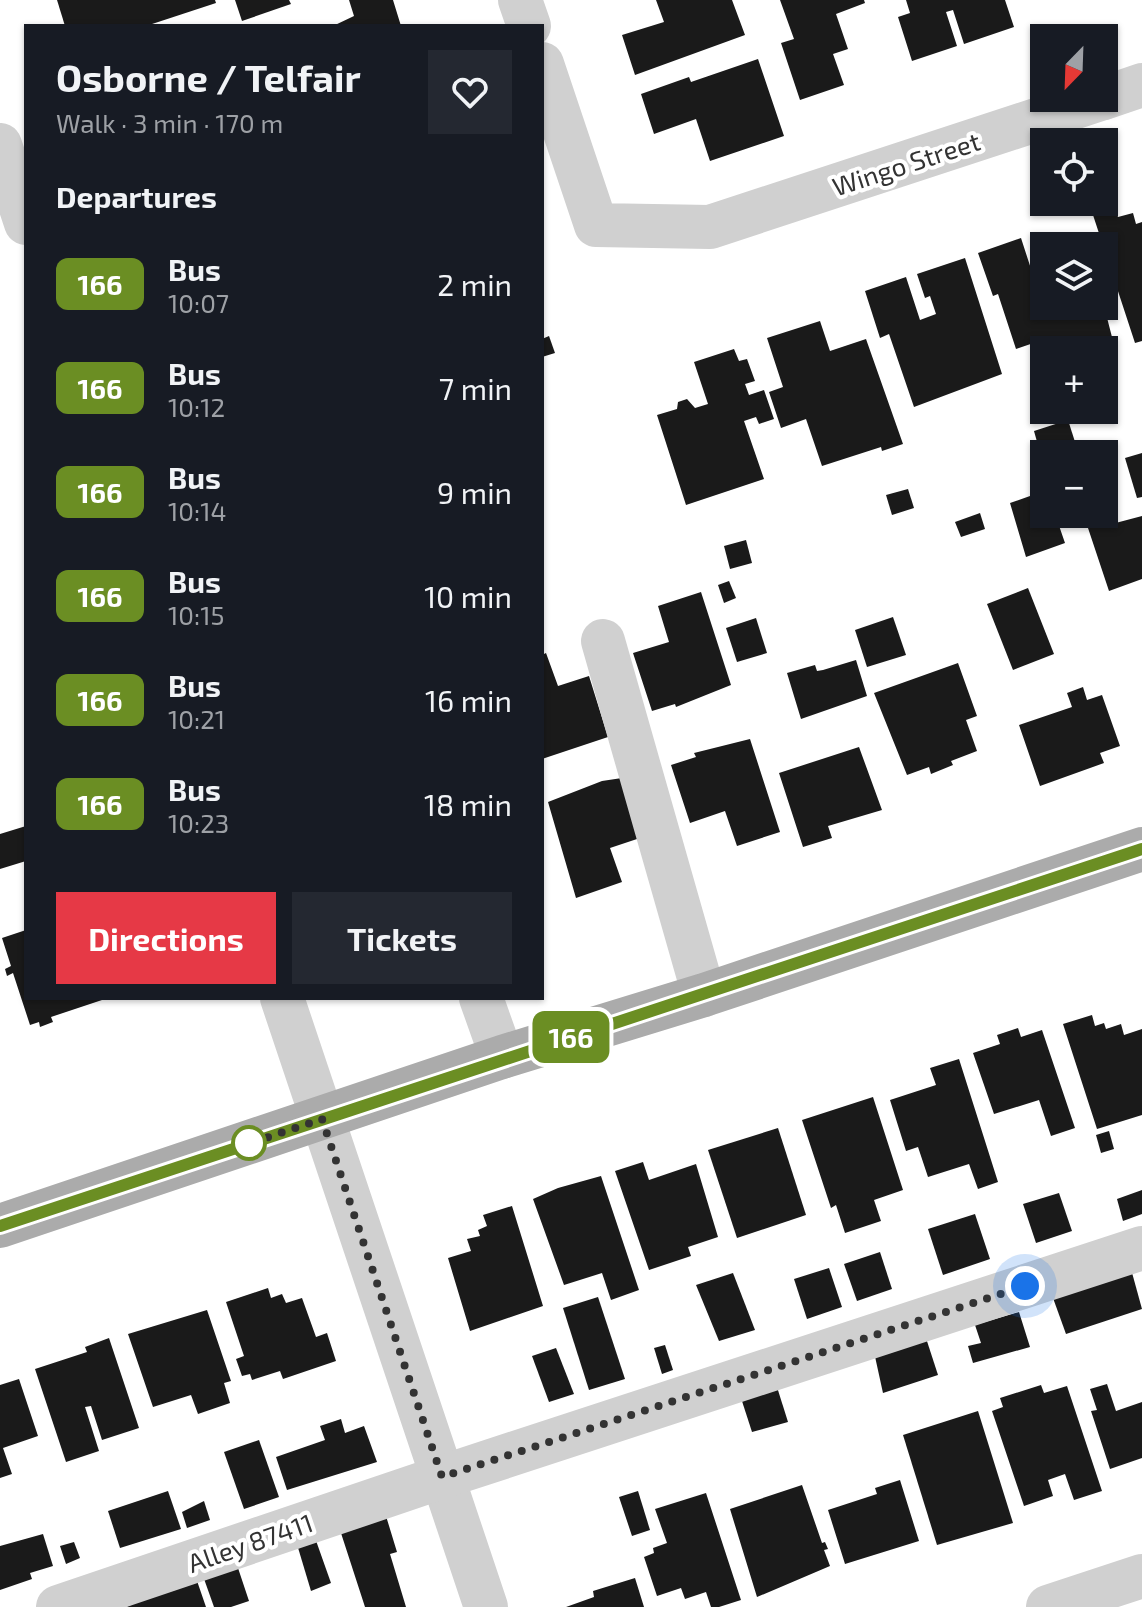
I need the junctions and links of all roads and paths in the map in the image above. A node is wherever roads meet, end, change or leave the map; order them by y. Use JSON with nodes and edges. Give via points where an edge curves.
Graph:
{"nodes":[{"id":1,"x":520,"y":0,"type":"edge"},
{"id":2,"x":528,"y":24,"type":"edge"},
{"id":3,"x":544,"y":70,"type":"edge"},
{"id":4,"x":1142,"y":85,"type":"edge"},
{"id":5,"x":1118,"y":93,"type":"edge"},
{"id":6,"x":1061,"y":112,"type":"edge"},
{"id":7,"x":0,"y":145,"type":"edge"},
{"id":8,"x":24,"y":217,"type":"edge"},
{"id":9,"x":603,"y":641,"type":"dead end"},
{"id":10,"x":1142,"y":849,"type":"edge"},
{"id":11,"x":704,"y":995,"type":"junction"},
{"id":12,"x":283,"y":1000,"type":"edge"},
{"id":13,"x":482,"y":1000,"type":"edge"},
{"id":14,"x":502,"y":1057,"type":"junction"},
{"id":15,"x":322,"y":1119,"type":"junction"},
{"id":16,"x":0,"y":1226,"type":"edge"},
{"id":17,"x":1142,"y":1248,"type":"edge"},
{"id":18,"x":442,"y":1477,"type":"junction"},
{"id":19,"x":1142,"y":1576,"type":"edge"},
{"id":20,"x":58,"y":1607,"type":"edge"},
{"id":21,"x":486,"y":1607,"type":"edge"},
{"id":22,"x":1048,"y":1607,"type":"edge"}],
"edges":[{"from":1,"to":2,"type":"street"},
{"from":3,"to":6,"type":"street","name":"Wingo Street","via":[[596,225],[710,227]]},
{"from":4,"to":5,"type":"street","name":"Wingo Street"},
{"from":7,"to":8,"type":"street"},
{"from":9,"to":11,"type":"street"},
{"from":10,"to":11,"type":"main road"},
{"from":11,"to":14,"type":"main road"},
{"from":12,"to":15,"type":"street"},
{"from":13,"to":14,"type":"street"},
{"from":14,"to":15,"type":"main road"},
{"from":15,"to":16,"type":"main road"},
{"from":15,"to":18,"type":"street"},
{"from":17,"to":18,"type":"street","name":"Alley 87411"},
{"from":18,"to":20,"type":"street","name":"Alley 87411"},
{"from":18,"to":21,"type":"street"},
{"from":19,"to":22,"type":"street"}]}
